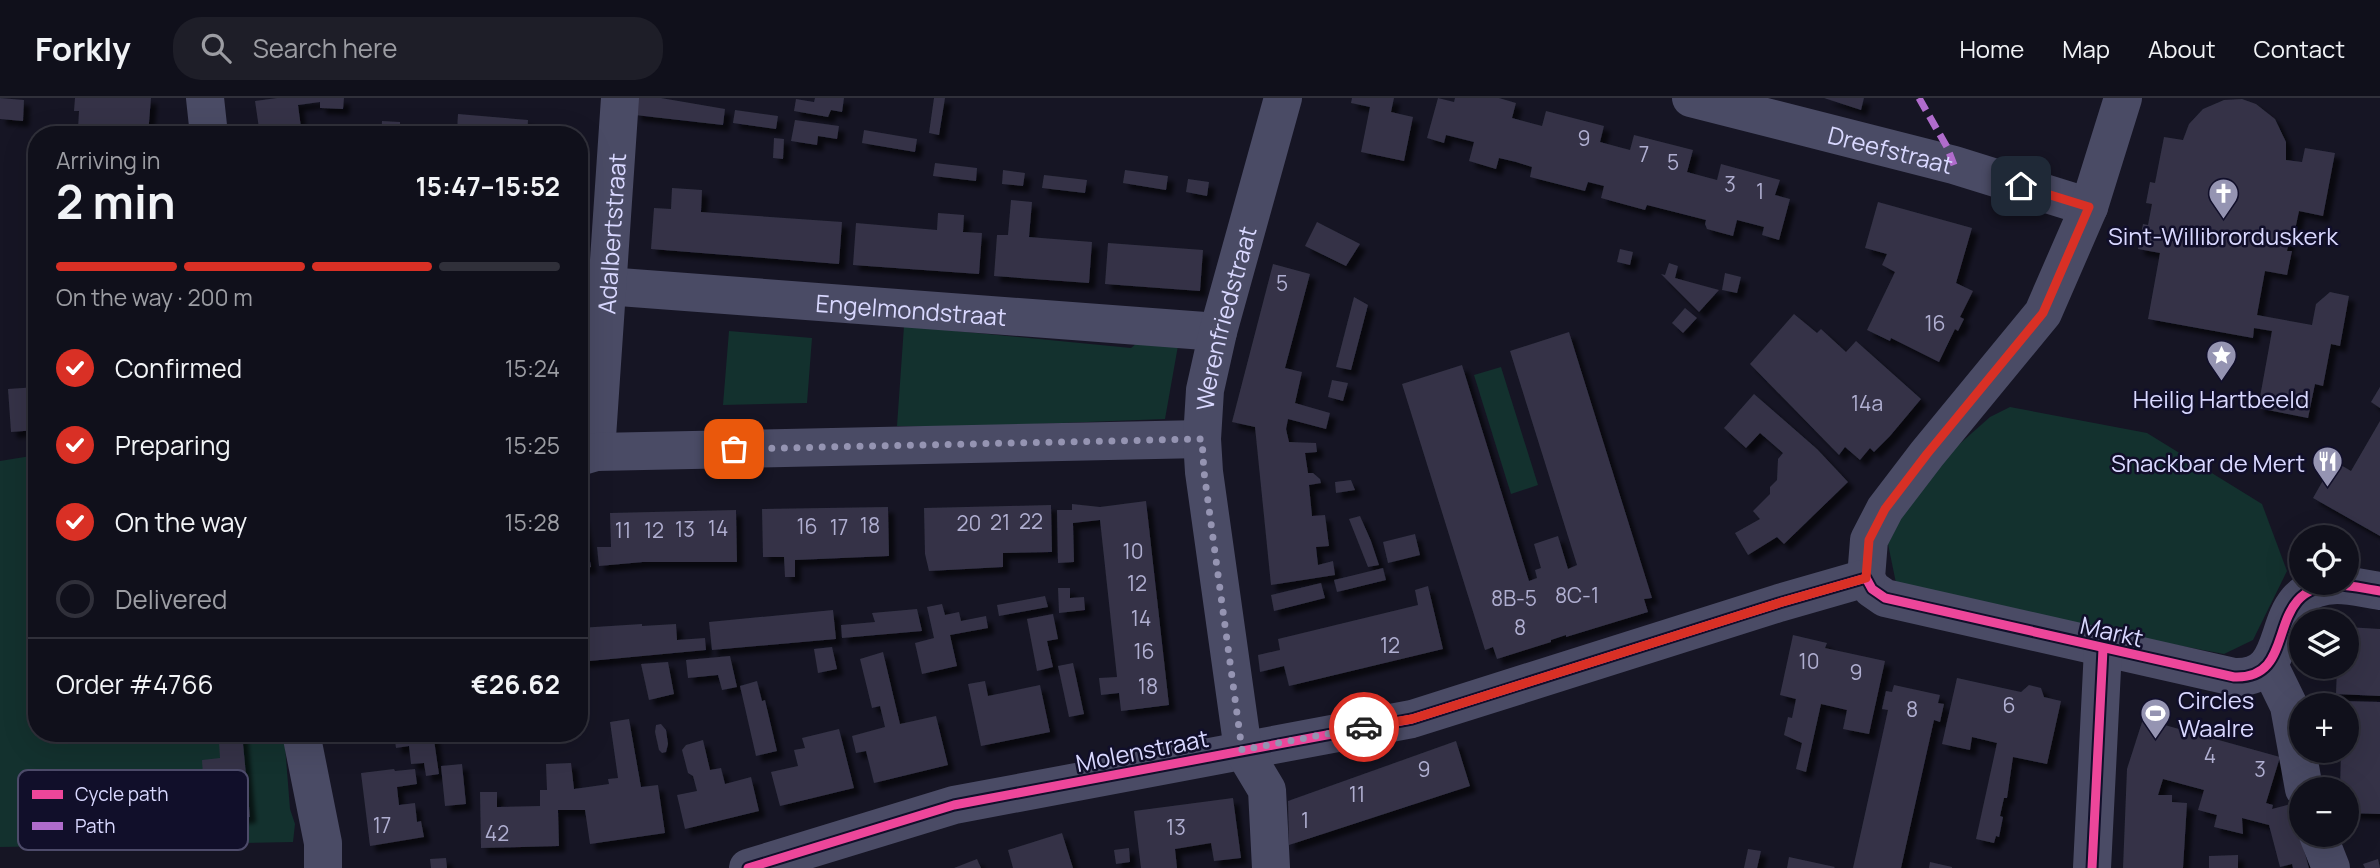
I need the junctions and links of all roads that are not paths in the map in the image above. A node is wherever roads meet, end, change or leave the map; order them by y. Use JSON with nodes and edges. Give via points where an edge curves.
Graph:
{"nodes":[{"id":1,"x":205,"y":98,"type":"edge"},
{"id":2,"x":620,"y":98,"type":"edge"},
{"id":3,"x":1283,"y":98,"type":"edge"},
{"id":4,"x":1691,"y":98,"type":"edge"},
{"id":5,"x":2123,"y":98,"type":"edge"},
{"id":6,"x":208,"y":126,"type":"edge"},
{"id":7,"x":2089,"y":207,"type":"junction"},
{"id":8,"x":606,"y":286,"type":"junction"},
{"id":9,"x":1218,"y":332,"type":"junction"},
{"id":10,"x":1202,"y":439,"type":"junction"},
{"id":11,"x":588,"y":454,"type":"edge"},
{"id":12,"x":1866,"y":578,"type":"junction"},
{"id":13,"x":2380,"y":591,"type":"edge"},
{"id":14,"x":2103,"y":649,"type":"junction"},
{"id":15,"x":2269,"y":665,"type":"junction"},
{"id":16,"x":303,"y":742,"type":"edge"},
{"id":17,"x":1242,"y":750,"type":"junction"},
{"id":18,"x":2302,"y":777,"type":"edge"},
{"id":19,"x":2323,"y":847,"type":"edge"},
{"id":20,"x":323,"y":868,"type":"edge"},
{"id":21,"x":748,"y":868,"type":"edge"},
{"id":22,"x":1271,"y":868,"type":"edge"},
{"id":23,"x":2092,"y":868,"type":"edge"},
{"id":24,"x":2331,"y":868,"type":"edge"}],
"edges":[{"from":1,"to":6,"type":"street"},
{"from":2,"to":8,"type":"street","name":"Adalbertstraat"},
{"from":3,"to":9,"type":"street","name":"Werenfriedstraat"},
{"from":4,"to":7,"type":"street","name":"Dreefstraat","via":[[1954,165]]},
{"from":5,"to":7,"type":"street"},
{"from":7,"to":12,"type":"street","via":[[2043,313],[1885,509],[1869,540]]},
{"from":8,"to":9,"type":"street","name":"Engelmondstraat"},
{"from":8,"to":11,"type":"street","name":"Adalbertstraat"},
{"from":9,"to":10,"type":"street","name":"Werenfriedstraat","via":[[1205,390]]},
{"from":10,"to":11,"type":"street"},
{"from":10,"to":17,"type":"street","name":"Werenfriedstraat"},
{"from":12,"to":14,"type":"street","name":"Markt","via":[[1885,598]]},
{"from":12,"to":17,"type":"street","name":"Molenstraat","via":[[1412,719]]},
{"from":13,"to":15,"type":"street","via":[[2335,585],[2312,591],[2297,601],[2287,616]]},
{"from":14,"to":15,"type":"street","name":"Markt","via":[[2234,677],[2248,678]]},
{"from":14,"to":23,"type":"street"},
{"from":15,"to":18,"type":"street","via":[[2289,706]]},
{"from":16,"to":20,"type":"street","via":[[323,843]]},
{"from":17,"to":21,"type":"street","name":"Molenstraat","via":[[954,805]]},
{"from":17,"to":22,"type":"street","via":[[1267,790]]},
{"from":19,"to":24,"type":"street"}]}
